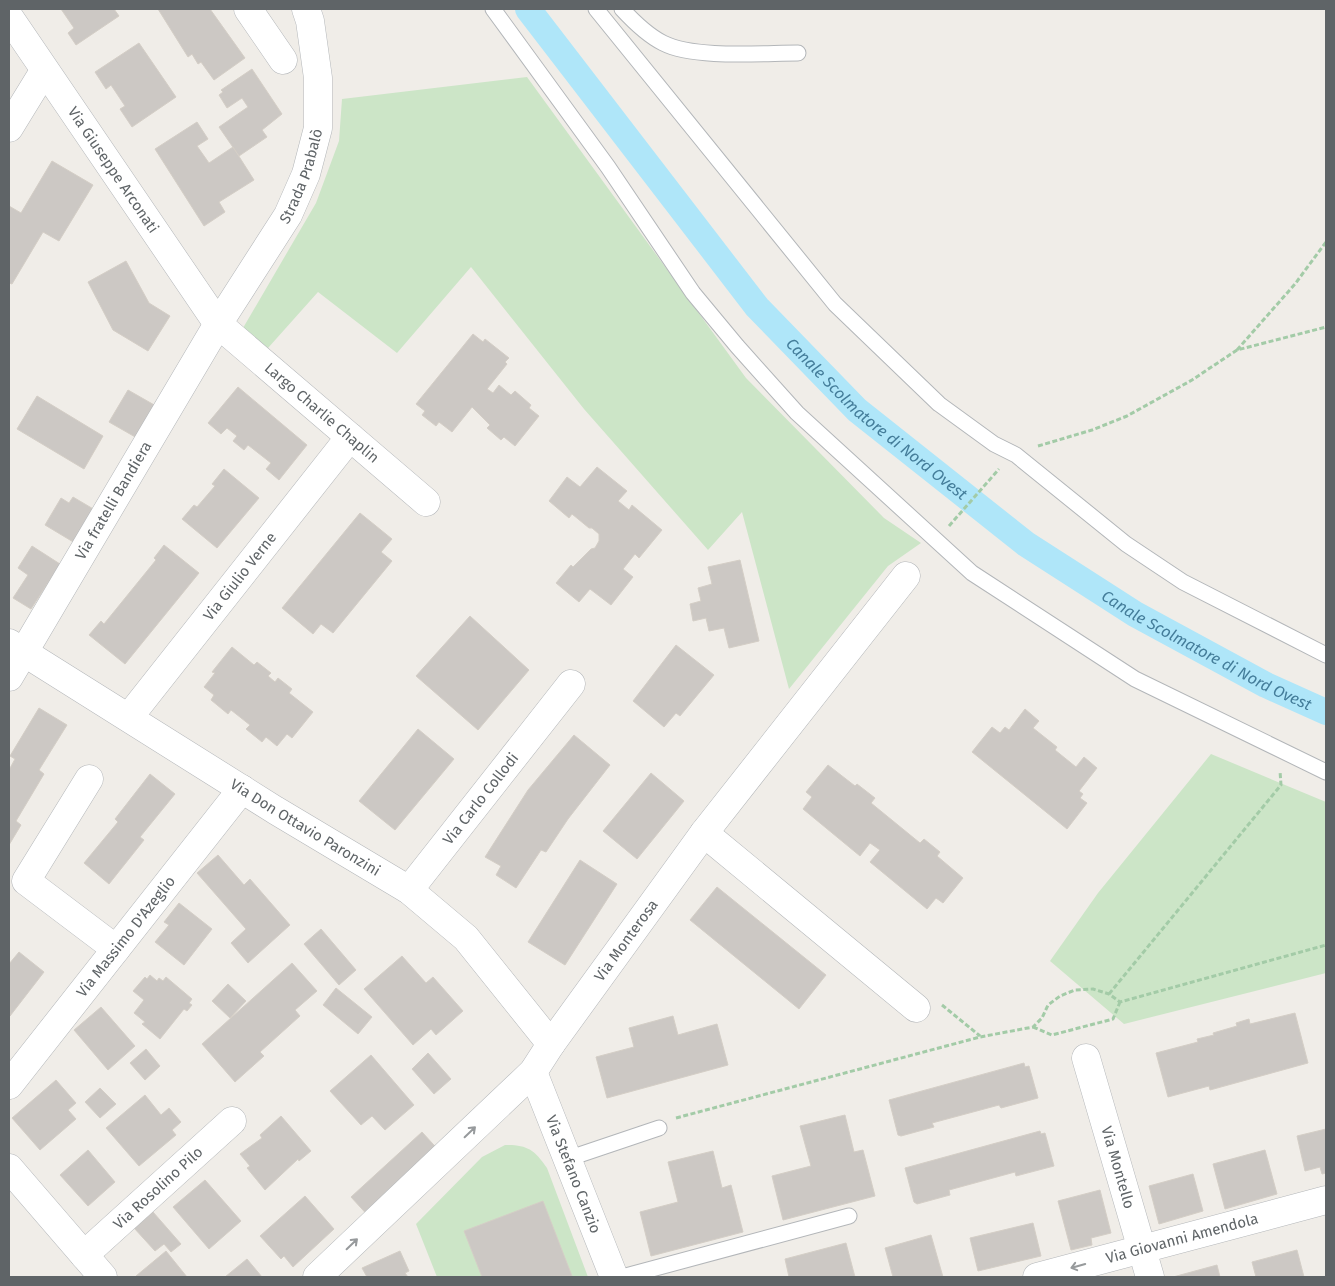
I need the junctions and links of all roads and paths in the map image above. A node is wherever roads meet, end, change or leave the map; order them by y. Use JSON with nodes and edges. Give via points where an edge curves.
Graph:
{"nodes":[{"id":1,"x":248,"y":9,"type":"edge"},
{"id":2,"x":306,"y":9,"type":"edge"},
{"id":3,"x":492,"y":9,"type":"edge"},
{"id":4,"x":596,"y":9,"type":"edge"},
{"id":5,"x":622,"y":9,"type":"edge"},
{"id":6,"x":9,"y":17,"type":"edge"},
{"id":7,"x":798,"y":53,"type":"dead end"},
{"id":8,"x":283,"y":60,"type":"dead end"},
{"id":9,"x":44,"y":71,"type":"junction"},
{"id":10,"x":9,"y":128,"type":"edge"},
{"id":11,"x":1326,"y":242,"type":"edge"},
{"id":12,"x":218,"y":324,"type":"junction"},
{"id":13,"x":1326,"y":327,"type":"edge"},
{"id":14,"x":1237,"y":350,"type":"junction"},
{"id":15,"x":350,"y":437,"type":"junction"},
{"id":16,"x":1016,"y":455,"type":"junction"},
{"id":17,"x":426,"y":502,"type":"dead end"},
{"id":18,"x":936,"y":541,"type":"junction"},
{"id":19,"x":906,"y":576,"type":"dead end"},
{"id":20,"x":17,"y":648,"type":"edge"},
{"id":21,"x":1326,"y":655,"type":"edge"},
{"id":22,"x":9,"y":678,"type":"edge"},
{"id":23,"x":571,"y":684,"type":"dead end"},
{"id":24,"x":129,"y":717,"type":"junction"},
{"id":25,"x":1293,"y":756,"type":"junction"},
{"id":26,"x":1326,"y":772,"type":"edge"},
{"id":27,"x":89,"y":779,"type":"dead end"},
{"id":28,"x":242,"y":789,"type":"junction"},
{"id":29,"x":704,"y":833,"type":"junction"},
{"id":30,"x":409,"y":890,"type":"junction"},
{"id":31,"x":1326,"y":946,"type":"edge"},
{"id":32,"x":116,"y":949,"type":"junction"},
{"id":33,"x":1109,"y":994,"type":"junction"},
{"id":34,"x":1120,"y":1002,"type":"junction"},
{"id":35,"x":916,"y":1008,"type":"joint"},
{"id":36,"x":1033,"y":1027,"type":"junction"},
{"id":37,"x":980,"y":1037,"type":"junction"},
{"id":38,"x":551,"y":1044,"type":"junction"},
{"id":39,"x":1086,"y":1058,"type":"dead end"},
{"id":40,"x":533,"y":1072,"type":"junction"},
{"id":41,"x":9,"y":1085,"type":"edge"},
{"id":42,"x":232,"y":1121,"type":"dead end"},
{"id":43,"x":659,"y":1128,"type":"joint"},
{"id":44,"x":567,"y":1159,"type":"junction"},
{"id":45,"x":9,"y":1168,"type":"edge"},
{"id":46,"x":1326,"y":1200,"type":"edge"},
{"id":47,"x":849,"y":1216,"type":"dead end"},
{"id":48,"x":1142,"y":1248,"type":"junction"},
{"id":49,"x":84,"y":1255,"type":"junction"},
{"id":50,"x":103,"y":1277,"type":"edge"},
{"id":51,"x":317,"y":1277,"type":"edge"},
{"id":52,"x":614,"y":1277,"type":"edge"},
{"id":53,"x":622,"y":1277,"type":"edge"},
{"id":54,"x":1037,"y":1277,"type":"edge"},
{"id":55,"x":1150,"y":1277,"type":"edge"}],
"edges":[{"from":1,"to":8,"type":"street"},
{"from":2,"to":12,"type":"street","name":"Strada Prabalò","via":[[318,78],[318,128],[306,174],[288,215]]},
{"from":3,"to":18,"type":"lane","via":[[715,321],[797,413]]},
{"from":4,"to":16,"type":"lane","via":[[835,304],[938,404],[994,444]]},
{"from":5,"to":7,"type":"lane","via":[[665,44],[711,52]]},
{"from":6,"to":9,"type":"street","name":"Via Giuseppe Arconati"},
{"from":9,"to":10,"type":"street"},
{"from":9,"to":12,"type":"street","name":"Via Giuseppe Arconati"},
{"from":11,"to":14,"type":"path","via":[[1295,284]]},
{"from":12,"to":15,"type":"street","name":"Largo Charlie Chaplin"},
{"from":12,"to":20,"type":"street","name":"Via fratelli Bandiera"},
{"from":13,"to":14,"type":"path"},
{"from":14,"to":16,"type":"path","via":[[1192,380],[1127,416]]},
{"from":15,"to":17,"type":"street","name":"Largo Charlie Chaplin"},
{"from":15,"to":24,"type":"street","name":"Via Giulio Verne"},
{"from":16,"to":18,"type":"path","via":[[999,468]]},
{"from":16,"to":21,"type":"lane","via":[[1126,544],[1183,582]]},
{"from":18,"to":25,"type":"lane","via":[[972,573],[1135,679]]},
{"from":19,"to":29,"type":"street","name":"Via Monterosa"},
{"from":20,"to":22,"type":"street","name":"Via fratelli Bandiera"},
{"from":20,"to":24,"type":"street","name":"Via Don Ottavio Paronzini"},
{"from":23,"to":30,"type":"street","name":"Via Carlo Collodi"},
{"from":24,"to":28,"type":"street","name":"Via Don Ottavio Paronzini"},
{"from":25,"to":26,"type":"lane"},
{"from":25,"to":33,"type":"path","via":[[1279,774],[1281,785]]},
{"from":27,"to":32,"type":"street","via":[[26,881]]},
{"from":28,"to":30,"type":"street","name":"Via Don Ottavio Paronzini"},
{"from":28,"to":32,"type":"street","name":"Via Massimo D'Azeglio"},
{"from":29,"to":35,"type":"street"},
{"from":29,"to":38,"type":"street","name":"Via Monterosa"},
{"from":30,"to":38,"type":"street","name":"Via Don Ottavio Paronzini","via":[[466,938]]},
{"from":31,"to":34,"type":"path"},
{"from":32,"to":41,"type":"street","name":"Via Massimo D'Azeglio"},
{"from":33,"to":34,"type":"path"},
{"from":33,"to":36,"type":"path","via":[[1093,989],[1075,990],[1060,996],[1048,1005]]},
{"from":34,"to":36,"type":"path","via":[[1113,1019],[1052,1035]]},
{"from":35,"to":37,"type":"path","via":[[931,996]]},
{"from":36,"to":37,"type":"path"},
{"from":37,"to":43,"type":"path","via":[[666,1120]]},
{"from":38,"to":40,"type":"street","name":"Via Monterosa"},
{"from":39,"to":48,"type":"street","name":"Via Montello"},
{"from":40,"to":44,"type":"street","name":"Via Stefano Canzio"},
{"from":51,"to":40,"type":"street","name":"Via Monterosa","one_way":true},
{"from":42,"to":49,"type":"street","name":"Via Rosolino Pilo"},
{"from":43,"to":44,"type":"lane"},
{"from":44,"to":52,"type":"street","name":"Via Stefano Canzio"},
{"from":45,"to":49,"type":"street"},
{"from":46,"to":48,"type":"street","name":"Via Giovanni Amendola"},
{"from":47,"to":53,"type":"lane"},
{"from":48,"to":54,"type":"street","name":"Via Giovanni Amendola","one_way":true},
{"from":48,"to":55,"type":"street","name":"Via Montello"},
{"from":49,"to":50,"type":"street"}]}
